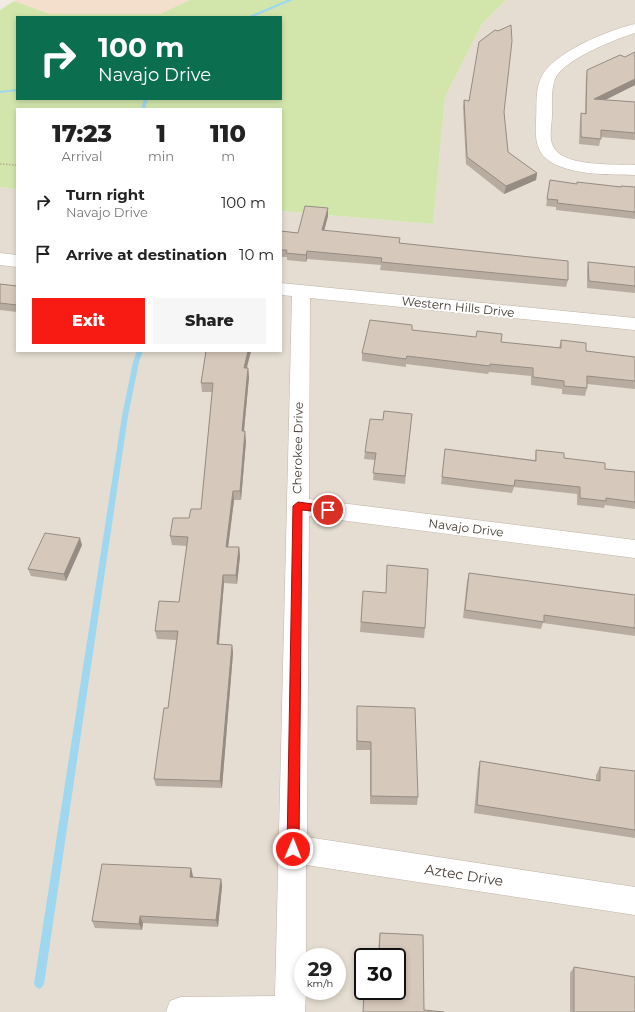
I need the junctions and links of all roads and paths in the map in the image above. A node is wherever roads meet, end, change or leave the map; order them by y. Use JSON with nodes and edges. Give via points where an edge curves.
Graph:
{"nodes":[{"id":1,"x":635,"y":28,"type":"edge"},
{"id":2,"x":0,"y":164,"type":"edge"},
{"id":3,"x":16,"y":165,"type":"edge"},
{"id":4,"x":635,"y":170,"type":"edge"},
{"id":5,"x":0,"y":259,"type":"edge"},
{"id":6,"x":16,"y":261,"type":"edge"},
{"id":7,"x":291,"y":290,"type":"edge"},
{"id":8,"x":635,"y":324,"type":"edge"},
{"id":9,"x":298,"y":506,"type":"junction"},
{"id":10,"x":635,"y":549,"type":"edge"},
{"id":11,"x":293,"y":849,"type":"junction"},
{"id":12,"x":635,"y":901,"type":"edge"},
{"id":13,"x":181,"y":1012,"type":"edge"},
{"id":14,"x":290,"y":1012,"type":"edge"}],
"edges":[{"from":1,"to":4,"type":"street","via":[[609,38],[559,64],[549,75],[543,144],[557,160],[572,164]]},
{"from":2,"to":3,"type":"path"},
{"from":5,"to":6,"type":"street"},
{"from":7,"to":8,"type":"street","name":"Western Hills Drive"},
{"from":7,"to":9,"type":"street","name":"Cherokee Drive"},
{"from":9,"to":10,"type":"street","name":"Navajo Drive"},
{"from":9,"to":11,"type":"street","name":"Cherokee Drive"},
{"from":11,"to":12,"type":"street","name":"Aztec Drive"},
{"from":11,"to":14,"type":"street","name":"Cherokee Drive"},
{"from":13,"to":14,"type":"street"}]}
